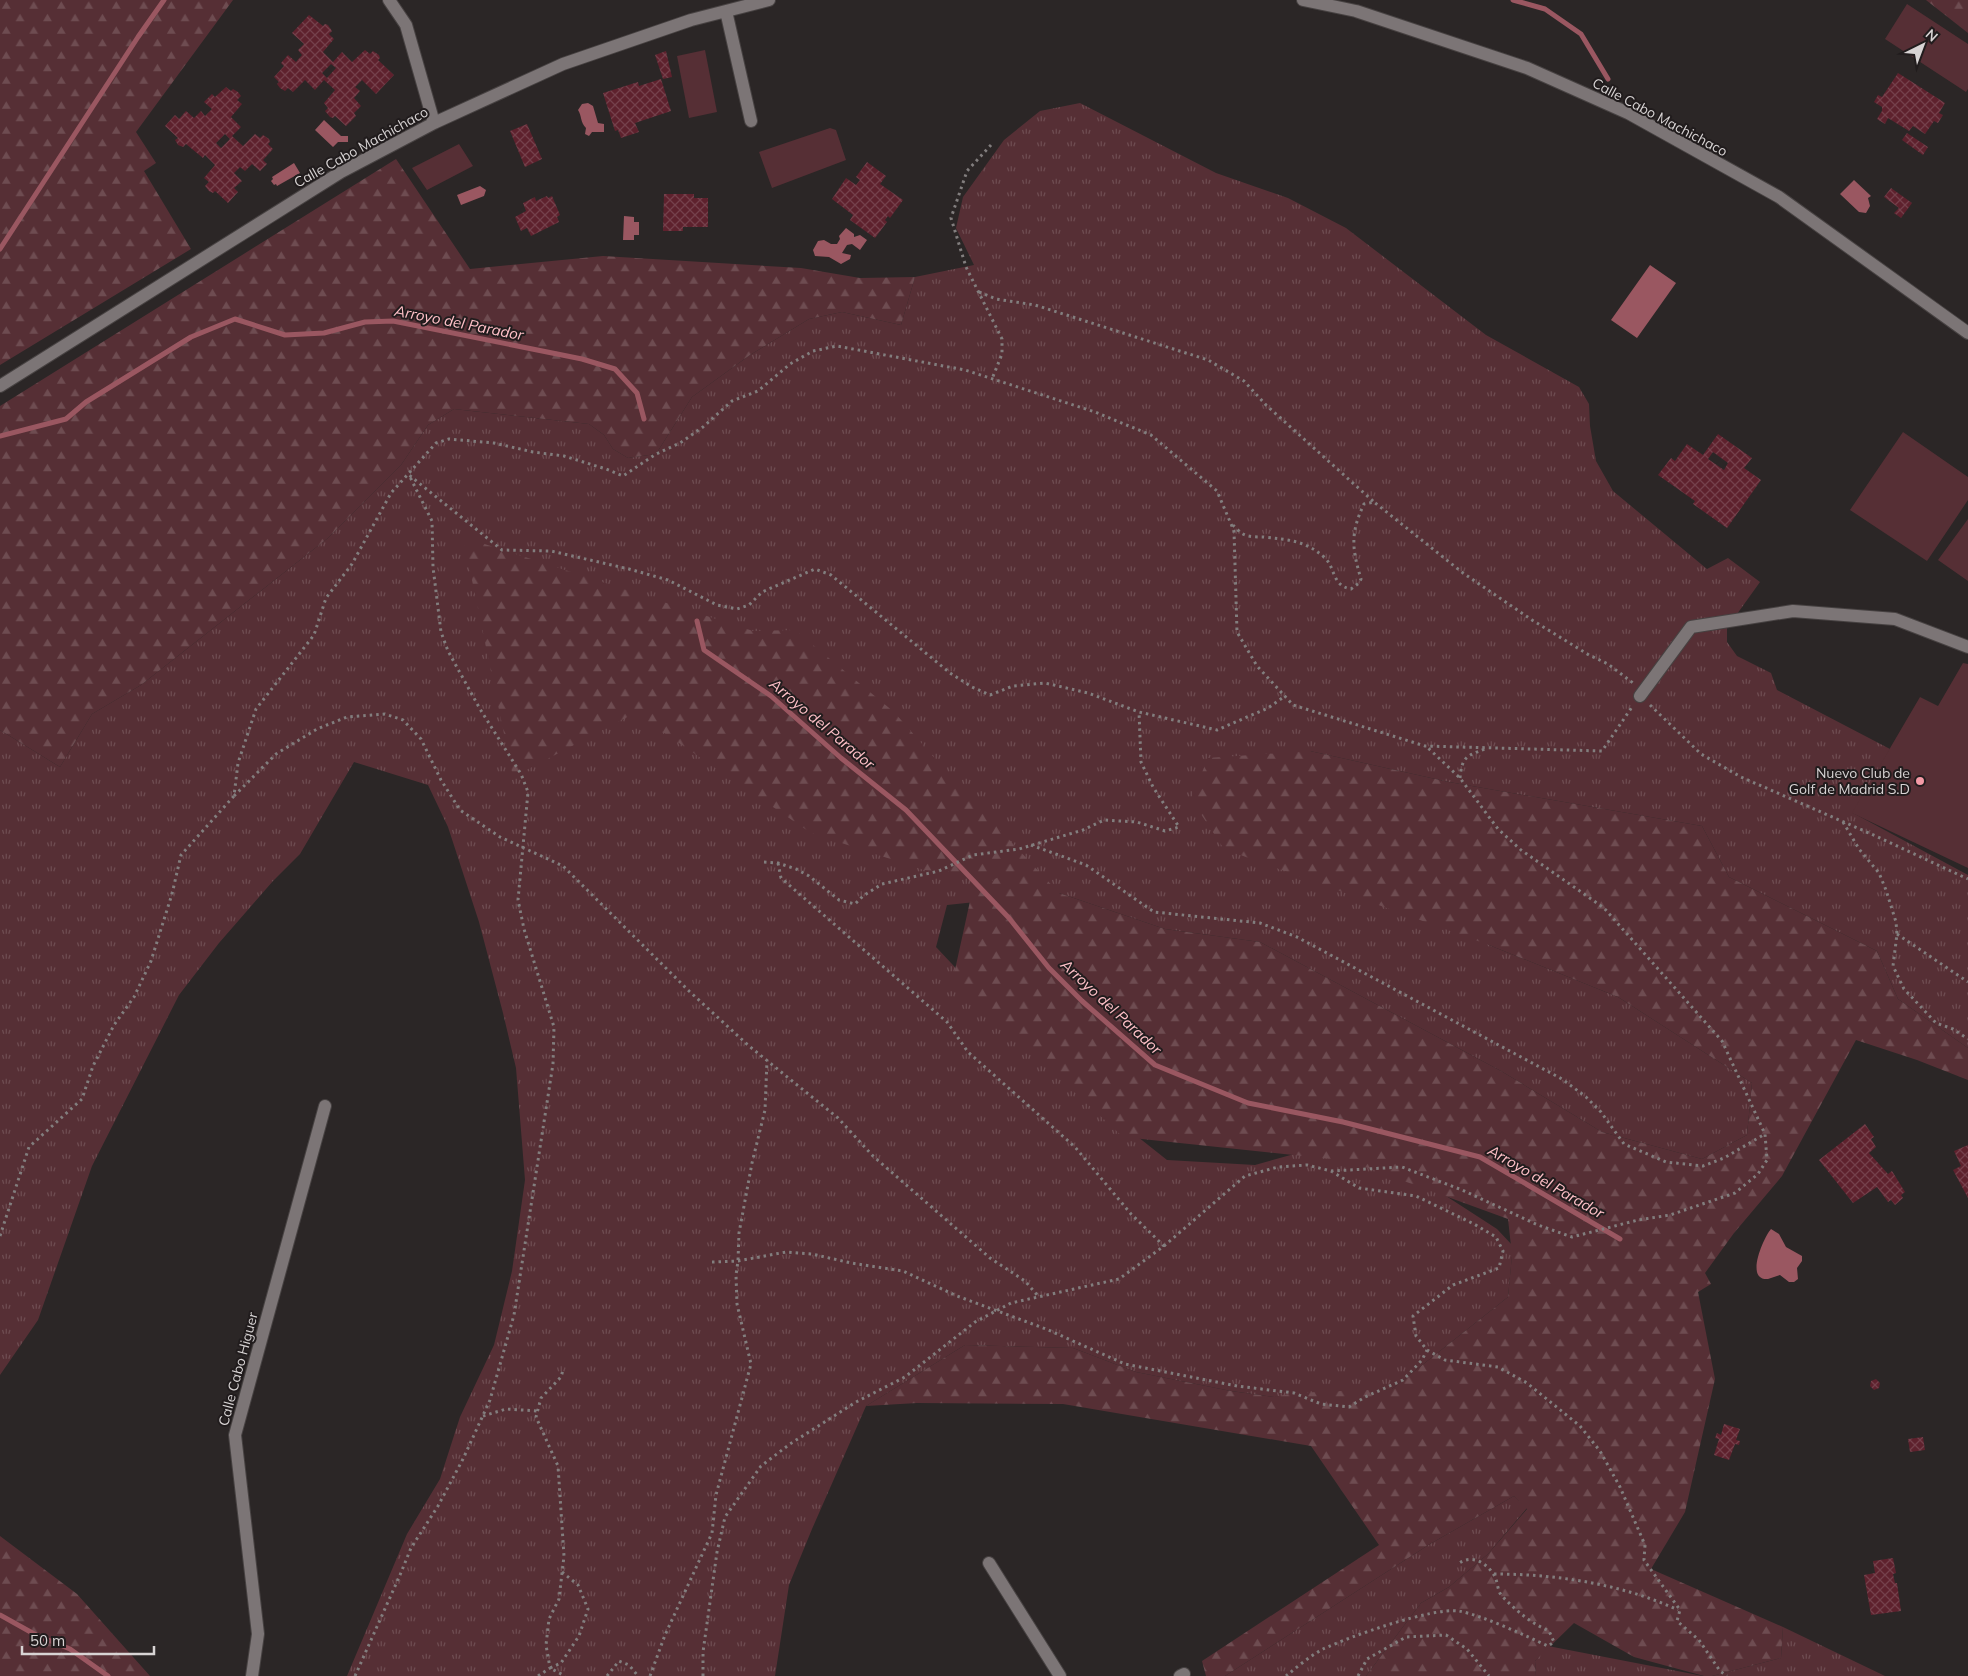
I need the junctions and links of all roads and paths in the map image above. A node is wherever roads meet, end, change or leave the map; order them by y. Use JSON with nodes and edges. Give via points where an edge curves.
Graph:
{"nodes":[{"id":1,"x":389,"y":0,"type":"edge"},
{"id":2,"x":769,"y":0,"type":"edge"},
{"id":3,"x":1303,"y":0,"type":"edge"},
{"id":4,"x":1340,"y":0,"type":"edge"},
{"id":5,"x":726,"y":11,"type":"junction"},
{"id":6,"x":1356,"y":11,"type":"junction"},
{"id":7,"x":751,"y":121,"type":"dead end"},
{"id":8,"x":434,"y":123,"type":"junction"},
{"id":9,"x":991,"y":145,"type":"dead end"},
{"id":10,"x":978,"y":292,"type":"junction"},
{"id":11,"x":1968,"y":333,"type":"edge"},
{"id":12,"x":992,"y":379,"type":"junction"},
{"id":13,"x":0,"y":386,"type":"edge"},
{"id":14,"x":409,"y":475,"type":"junction"},
{"id":15,"x":1374,"y":502,"type":"junction"},
{"id":16,"x":1232,"y":524,"type":"junction"},
{"id":17,"x":1968,"y":647,"type":"edge"},
{"id":18,"x":1285,"y":696,"type":"junction"},
{"id":19,"x":1640,"y":696,"type":"junction"},
{"id":20,"x":1140,"y":712,"type":"junction"},
{"id":21,"x":1426,"y":746,"type":"junction"},
{"id":22,"x":1488,"y":747,"type":"junction"},
{"id":23,"x":1460,"y":778,"type":"junction"},
{"id":24,"x":234,"y":796,"type":"junction"},
{"id":25,"x":1842,"y":821,"type":"junction"},
{"id":26,"x":1032,"y":845,"type":"junction"},
{"id":27,"x":523,"y":848,"type":"junction"},
{"id":28,"x":764,"y":862,"type":"dead end"},
{"id":29,"x":778,"y":863,"type":"junction"},
{"id":30,"x":1968,"y":879,"type":"edge"},
{"id":31,"x":1897,"y":934,"type":"junction"},
{"id":32,"x":1968,"y":982,"type":"edge"},
{"id":33,"x":1968,"y":1039,"type":"edge"},
{"id":34,"x":767,"y":1060,"type":"junction"},
{"id":35,"x":325,"y":1106,"type":"dead end"},
{"id":36,"x":1765,"y":1134,"type":"junction"},
{"id":37,"x":1331,"y":1171,"type":"junction"},
{"id":38,"x":0,"y":1236,"type":"edge"},
{"id":39,"x":1164,"y":1246,"type":"junction"},
{"id":40,"x":738,"y":1261,"type":"junction"},
{"id":41,"x":712,"y":1262,"type":"dead end"},
{"id":42,"x":1038,"y":1296,"type":"junction"},
{"id":43,"x":997,"y":1310,"type":"junction"},
{"id":44,"x":1428,"y":1350,"type":"junction"},
{"id":45,"x":563,"y":1370,"type":"dead end"},
{"id":46,"x":538,"y":1411,"type":"junction"},
{"id":47,"x":483,"y":1416,"type":"junction"},
{"id":48,"x":989,"y":1563,"type":"dead end"},
{"id":49,"x":1458,"y":1564,"type":"dead end"},
{"id":50,"x":562,"y":1572,"type":"junction"},
{"id":51,"x":1494,"y":1574,"type":"junction"},
{"id":52,"x":1680,"y":1610,"type":"junction"},
{"id":53,"x":550,"y":1668,"type":"junction"},
{"id":54,"x":252,"y":1676,"type":"edge"},
{"id":55,"x":354,"y":1676,"type":"edge"},
{"id":56,"x":538,"y":1676,"type":"edge"},
{"id":57,"x":565,"y":1676,"type":"edge"},
{"id":58,"x":607,"y":1676,"type":"edge"},
{"id":59,"x":638,"y":1676,"type":"edge"},
{"id":60,"x":650,"y":1676,"type":"edge"},
{"id":61,"x":703,"y":1676,"type":"edge"},
{"id":62,"x":1060,"y":1676,"type":"edge"},
{"id":63,"x":1286,"y":1676,"type":"edge"},
{"id":64,"x":1358,"y":1676,"type":"edge"},
{"id":65,"x":1489,"y":1676,"type":"edge"},
{"id":66,"x":1726,"y":1676,"type":"edge"}],
"edges":[{"from":1,"to":8,"type":"street","via":[[406,25]]},
{"from":2,"to":5,"type":"street","name":"Calle Cabo Machichaco"},
{"from":3,"to":6,"type":"street","name":"Calle Cabo Machichaco"},
{"from":4,"to":6,"type":"street"},
{"from":5,"to":7,"type":"street"},
{"from":5,"to":8,"type":"street","name":"Calle Cabo Machichaco","via":[[563,64]]},
{"from":6,"to":11,"type":"street","name":"Calle Cabo Machichaco","via":[[1527,68],[1628,113],[1778,197]]},
{"from":8,"to":13,"type":"street","name":"Calle Cabo Machichaco","via":[[341,172]]},
{"from":9,"to":10,"type":"path","via":[[967,171],[951,218],[966,267]]},
{"from":10,"to":12,"type":"path","via":[[1002,339],[1002,354]]},
{"from":10,"to":15,"type":"path","via":[[996,299],[1035,305],[1208,360],[1244,381],[1266,405]]},
{"from":12,"to":14,"type":"path","via":[[965,370],[837,346],[814,351],[790,364],[758,391],[732,401],[680,443],[656,454],[623,476],[564,456],[494,443],[449,439],[436,443]]},
{"from":12,"to":16,"type":"path","via":[[1095,412],[1151,435],[1217,491]]},
{"from":14,"to":20,"type":"path","via":[[502,550],[551,552],[629,569],[668,580],[717,605],[737,609],[749,605],[762,592],[815,569],[831,575],[972,688],[990,695],[1012,686],[1045,683],[1088,693]]},
{"from":14,"to":24,"type":"path","via":[[391,493],[352,564],[326,598],[314,635],[256,709],[238,763]]},
{"from":14,"to":27,"type":"path","via":[[432,521],[433,567],[441,632],[448,651],[521,774],[528,792]]},
{"from":15,"to":16,"type":"path","via":[[1364,504],[1358,516],[1353,549],[1361,579],[1351,589],[1338,581],[1326,558],[1300,541],[1246,536]]},
{"from":15,"to":19,"type":"path","via":[[1464,573],[1532,620],[1631,680]]},
{"from":16,"to":18,"type":"path","via":[[1237,632],[1257,666]]},
{"from":17,"to":19,"type":"street","via":[[1895,619],[1794,611],[1776,613],[1691,627]]},
{"from":18,"to":20,"type":"path","via":[[1268,708],[1217,730]]},
{"from":18,"to":21,"type":"path","via":[[1293,704]]},
{"from":19,"to":22,"type":"path","via":[[1602,751]]},
{"from":19,"to":25,"type":"path","via":[[1701,754],[1741,777]]},
{"from":20,"to":26,"type":"path","via":[[1140,762],[1179,827],[1164,831],[1137,822],[1104,820],[1083,830]]},
{"from":21,"to":22,"type":"path"},
{"from":21,"to":23,"type":"path"},
{"from":22,"to":23,"type":"path","via":[[1467,756],[1462,763]]},
{"from":23,"to":36,"type":"path","via":[[1504,834],[1521,850],[1604,908],[1722,1041]]},
{"from":24,"to":27,"type":"path","via":[[276,754],[317,729],[347,717],[385,714],[403,720],[421,738],[440,780],[460,810]]},
{"from":24,"to":38,"type":"path","via":[[181,854],[152,961],[93,1066],[82,1099],[29,1147]]},
{"from":25,"to":30,"type":"path"},
{"from":25,"to":31,"type":"path","via":[[1879,873]]},
{"from":26,"to":29,"type":"path","via":[[973,855],[945,868],[882,884],[855,904],[839,900],[809,876]]},
{"from":26,"to":36,"type":"path","via":[[1086,865],[1154,912],[1260,923],[1297,937],[1562,1079],[1601,1112],[1624,1144],[1666,1162],[1703,1166],[1724,1158]]},
{"from":27,"to":34,"type":"path","via":[[563,866],[690,991]]},
{"from":27,"to":47,"type":"path","via":[[518,900],[554,1027],[553,1064],[514,1315]]},
{"from":28,"to":29,"type":"path"},
{"from":29,"to":39,"type":"path","via":[[781,878],[947,1022],[968,1052],[1075,1147],[1131,1214]]},
{"from":31,"to":32,"type":"path"},
{"from":31,"to":33,"type":"path","via":[[1893,966],[1904,989],[1936,1023],[1954,1029]]},
{"from":34,"to":40,"type":"path","via":[[765,1110],[738,1233]]},
{"from":34,"to":42,"type":"path","via":[[838,1118],[873,1156],[924,1201],[990,1258],[1025,1281]]},
{"from":35,"to":54,"type":"street","name":"Calle Cabo Higuer","via":[[235,1435],[258,1634]]},
{"from":36,"to":37,"type":"path","via":[[1767,1160],[1758,1174],[1735,1193],[1670,1215],[1572,1237],[1538,1226],[1462,1190],[1402,1167]]},
{"from":37,"to":39,"type":"path","via":[[1307,1165],[1278,1167],[1245,1176]]},
{"from":37,"to":44,"type":"path","via":[[1359,1188],[1416,1196],[1496,1237],[1503,1250],[1499,1268],[1453,1285],[1413,1316],[1416,1336]]},
{"from":39,"to":42,"type":"path","via":[[1119,1279]]},
{"from":40,"to":41,"type":"path"},
{"from":40,"to":43,"type":"path","via":[[786,1252],[904,1271],[957,1296]]},
{"from":40,"to":60,"type":"path","via":[[737,1304],[751,1364],[716,1495],[712,1533],[665,1634]]},
{"from":42,"to":43,"type":"path","via":[[1010,1302]]},
{"from":43,"to":44,"type":"path","via":[[1125,1364],[1236,1386],[1294,1393],[1321,1404],[1349,1407],[1403,1380]]},
{"from":43,"to":61,"type":"path","via":[[974,1322],[905,1377],[856,1402],[761,1466],[725,1517],[716,1561]]},
{"from":44,"to":52,"type":"path","via":[[1445,1360],[1498,1367],[1527,1383],[1580,1426],[1600,1451],[1620,1487],[1645,1545],[1644,1560]]},
{"from":45,"to":46,"type":"path","via":[[561,1377],[541,1398]]},
{"from":46,"to":47,"type":"path","via":[[506,1409]]},
{"from":46,"to":50,"type":"path","via":[[536,1418],[558,1466],[564,1556]]},
{"from":47,"to":55,"type":"path","via":[[438,1506],[411,1548]]},
{"from":48,"to":62,"type":"street"},
{"from":49,"to":51,"type":"path","via":[[1474,1559]]},
{"from":50,"to":53,"type":"path","via":[[559,1599],[549,1619],[546,1645]]},
{"from":50,"to":53,"type":"path","via":[[578,1585],[588,1609],[579,1636],[570,1650],[561,1663]]},
{"from":51,"to":52,"type":"path","via":[[1529,1574],[1583,1581],[1660,1601]]},
{"from":51,"to":63,"type":"path","via":[[1500,1594],[1534,1624],[1549,1631],[1554,1642],[1548,1646],[1458,1611],[1429,1614],[1390,1624],[1323,1650]]},
{"from":52,"to":66,"type":"path","via":[[1677,1622],[1699,1640]]},
{"from":53,"to":56,"type":"path"},
{"from":53,"to":57,"type":"path"},
{"from":58,"to":59,"type":"path","via":[[619,1661],[629,1665]]},
{"from":64,"to":65,"type":"path","via":[[1367,1659],[1406,1637],[1446,1635],[1467,1649]]}]}
